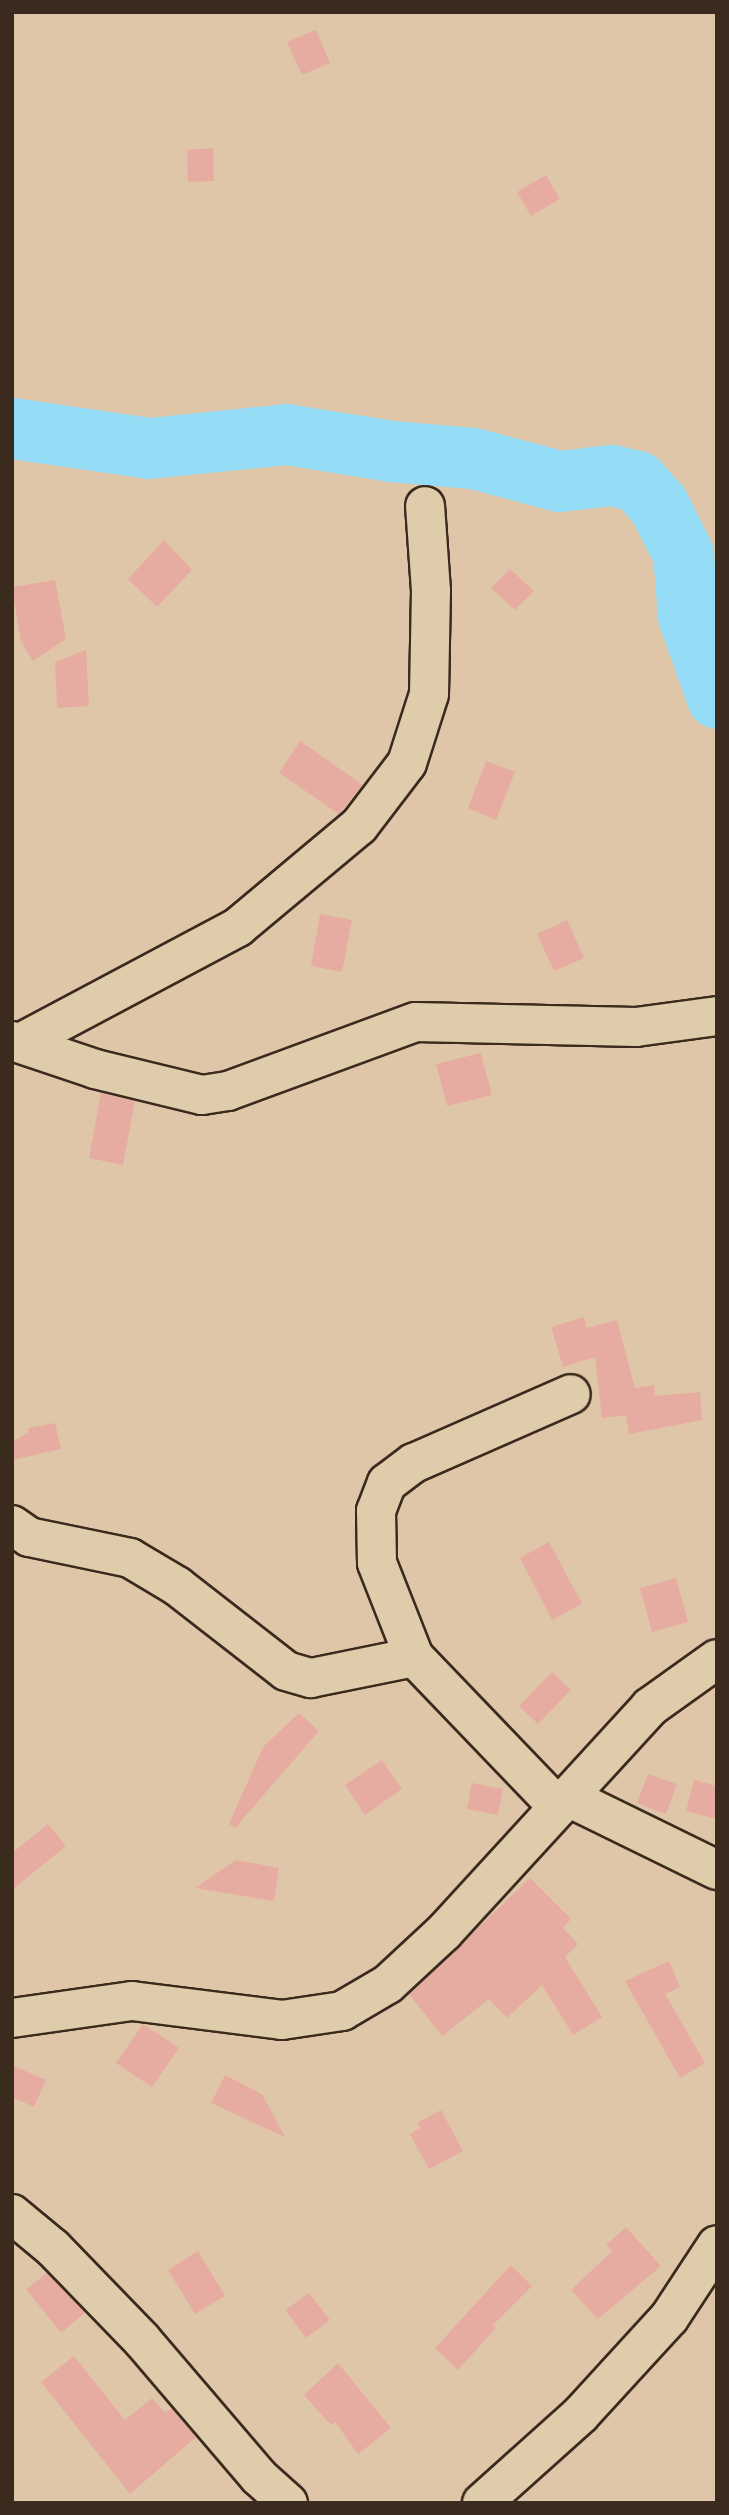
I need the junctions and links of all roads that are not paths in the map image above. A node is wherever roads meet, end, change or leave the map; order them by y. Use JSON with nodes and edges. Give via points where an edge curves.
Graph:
{"nodes":[{"id":1,"x":425,"y":506,"type":"dead end"},
{"id":2,"x":717,"y":1016,"type":"edge"},
{"id":3,"x":17,"y":1042,"type":"edge"},
{"id":4,"x":571,"y":1394,"type":"dead end"},
{"id":5,"x":12,"y":1525,"type":"edge"},
{"id":6,"x":414,"y":1657,"type":"junction"},
{"id":7,"x":717,"y":1659,"type":"edge"},
{"id":8,"x":563,"y":1802,"type":"junction"},
{"id":9,"x":717,"y":1870,"type":"edge"},
{"id":10,"x":12,"y":2018,"type":"edge"},
{"id":11,"x":12,"y":2214,"type":"edge"},
{"id":12,"x":717,"y":2245,"type":"edge"},
{"id":13,"x":288,"y":2503,"type":"edge"},
{"id":14,"x":482,"y":2503,"type":"edge"}],
"edges":[{"from":1,"to":3,"type":"street","via":[[431,591],[429,694],[407,763],[359,826],[238,927]]},
{"from":2,"to":3,"type":"street","via":[[636,1027],[416,1022],[228,1091],[202,1095],[95,1069]]},
{"from":4,"to":6,"type":"street","via":[[414,1463],[387,1483],[376,1511],[377,1563]]},
{"from":5,"to":6,"type":"street","via":[[29,1537],[130,1558],[177,1586],[286,1671],[311,1678]]},
{"from":6,"to":8,"type":"street"},
{"from":7,"to":8,"type":"street","via":[[650,1707]]},
{"from":8,"to":9,"type":"street"},
{"from":8,"to":10,"type":"street","via":[[444,1932],[388,1984],[342,2011],[282,2020],[132,2001]]},
{"from":11,"to":13,"type":"street","via":[[53,2248],[142,2340],[259,2477]]},
{"from":12,"to":14,"type":"street","via":[[669,2318],[589,2406]]}]}
